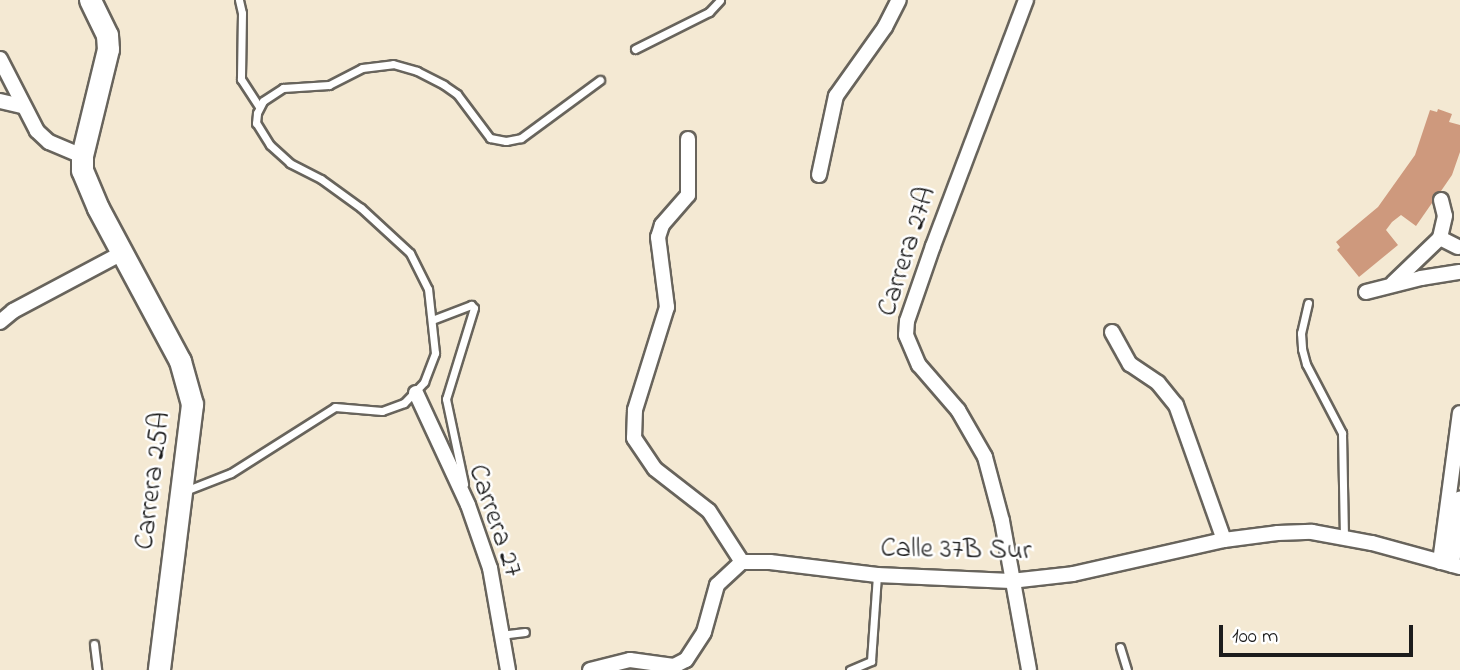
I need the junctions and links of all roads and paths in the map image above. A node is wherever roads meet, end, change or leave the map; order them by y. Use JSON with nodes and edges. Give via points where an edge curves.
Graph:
{"nodes":[{"id":1,"x":90,"y":0,"type":"edge"},
{"id":2,"x":239,"y":0,"type":"edge"},
{"id":3,"x":720,"y":0,"type":"edge"},
{"id":4,"x":899,"y":0,"type":"edge"},
{"id":5,"x":1026,"y":0,"type":"edge"},
{"id":6,"x":635,"y":49,"type":"dead end"},
{"id":7,"x":0,"y":59,"type":"edge"},
{"id":8,"x":600,"y":80,"type":"dead end"},
{"id":9,"x":0,"y":101,"type":"edge"},
{"id":10,"x":21,"y":106,"type":"junction"},
{"id":11,"x":259,"y":107,"type":"junction"},
{"id":12,"x":688,"y":139,"type":"dead end"},
{"id":13,"x":82,"y":156,"type":"junction"},
{"id":14,"x":820,"y":175,"type":"dead end"},
{"id":15,"x":1441,"y":200,"type":"dead end"},
{"id":16,"x":1440,"y":238,"type":"junction"},
{"id":17,"x":1459,"y":245,"type":"edge"},
{"id":18,"x":122,"y":253,"type":"junction"},
{"id":19,"x":1460,"y":274,"type":"edge"},
{"id":20,"x":1391,"y":285,"type":"junction"},
{"id":21,"x":1366,"y":292,"type":"dead end"},
{"id":22,"x":1308,"y":303,"type":"dead end"},
{"id":23,"x":432,"y":320,"type":"junction"},
{"id":24,"x":0,"y":322,"type":"edge"},
{"id":25,"x":1112,"y":332,"type":"dead end"},
{"id":26,"x":416,"y":393,"type":"junction"},
{"id":27,"x":1460,"y":413,"type":"edge"},
{"id":28,"x":181,"y":492,"type":"junction"},
{"id":29,"x":1460,"y":498,"type":"edge"},
{"id":30,"x":468,"y":505,"type":"junction"},
{"id":31,"x":1344,"y":536,"type":"junction"},
{"id":32,"x":1224,"y":540,"type":"junction"},
{"id":33,"x":742,"y":562,"type":"junction"},
{"id":34,"x":1451,"y":565,"type":"edge"},
{"id":35,"x":877,"y":575,"type":"junction"},
{"id":36,"x":1011,"y":581,"type":"junction"},
{"id":37,"x":525,"y":632,"type":"dead end"},
{"id":38,"x":500,"y":635,"type":"junction"},
{"id":39,"x":94,"y":643,"type":"dead end"},
{"id":40,"x":1120,"y":647,"type":"dead end"},
{"id":41,"x":97,"y":670,"type":"edge"},
{"id":42,"x":159,"y":670,"type":"edge"},
{"id":43,"x":508,"y":670,"type":"edge"},
{"id":44,"x":590,"y":670,"type":"edge"},
{"id":45,"x":850,"y":670,"type":"edge"},
{"id":46,"x":1029,"y":670,"type":"edge"},
{"id":47,"x":1127,"y":670,"type":"edge"}],
"edges":[{"from":1,"to":13,"type":"street","via":[[107,35],[108,49]]},
{"from":2,"to":11,"type":"lane","via":[[241,79]]},
{"from":3,"to":6,"type":"lane","via":[[709,12]]},
{"from":4,"to":14,"type":"street","via":[[836,96]]},
{"from":5,"to":36,"type":"street","name":"Carrera 27A","via":[[933,246],[906,335],[919,365],[958,410],[985,457],[1002,521]]},
{"from":7,"to":10,"type":"street"},
{"from":8,"to":11,"type":"lane","via":[[521,138],[506,141],[490,138],[457,94],[444,85],[393,64],[362,68],[329,85],[284,88]]},
{"from":9,"to":10,"type":"street"},
{"from":10,"to":13,"type":"street","via":[[49,142]]},
{"from":11,"to":23,"type":"lane","via":[[257,128],[279,155],[341,192],[410,253],[428,289]]},
{"from":12,"to":33,"type":"street","via":[[688,195],[662,225],[658,237],[667,307],[635,410],[634,438],[654,469],[709,511]]},
{"from":13,"to":18,"type":"street","name":"Carrera 25A","via":[[87,186]]},
{"from":15,"to":16,"type":"street","via":[[1445,216]]},
{"from":16,"to":17,"type":"street"},
{"from":16,"to":20,"type":"street"},
{"from":17,"to":19,"type":"street"},
{"from":18,"to":24,"type":"street"},
{"from":18,"to":28,"type":"street","name":"Carrera 25A","via":[[188,384],[191,425]]},
{"from":19,"to":20,"type":"street"},
{"from":20,"to":21,"type":"street"},
{"from":22,"to":31,"type":"lane","via":[[1301,333],[1306,365],[1342,433]]},
{"from":23,"to":26,"type":"lane","via":[[432,368]]},
{"from":23,"to":30,"type":"lane","via":[[471,305],[474,308],[446,399]]},
{"from":25,"to":32,"type":"street","via":[[1130,364],[1158,383],[1176,405]]},
{"from":26,"to":28,"type":"lane","via":[[382,411],[335,407],[241,467]]},
{"from":26,"to":30,"type":"street","name":"Carrera 27"},
{"from":27,"to":34,"type":"street"},
{"from":28,"to":42,"type":"street","name":"Carrera 25A"},
{"from":29,"to":34,"type":"street"},
{"from":30,"to":38,"type":"street","name":"Carrera 27","via":[[490,568]]},
{"from":31,"to":32,"type":"street","name":"Calle 37B Sur","via":[[1278,533]]},
{"from":31,"to":34,"type":"street","name":"Calle 37B Sur"},
{"from":32,"to":36,"type":"street","name":"Calle 37B Sur","via":[[1073,574]]},
{"from":33,"to":35,"type":"street","name":"Calle 37B Sur"},
{"from":33,"to":44,"type":"street","via":[[717,585],[704,632],[686,660],[674,666],[630,660]]},
{"from":35,"to":36,"type":"street","name":"Calle 37B Sur"},
{"from":35,"to":45,"type":"lane","via":[[871,661]]},
{"from":36,"to":46,"type":"street","name":"Carrera 27A"},
{"from":37,"to":38,"type":"lane"},
{"from":38,"to":43,"type":"street","name":"Carrera 27"},
{"from":39,"to":41,"type":"lane"},
{"from":40,"to":47,"type":"lane"}]}
